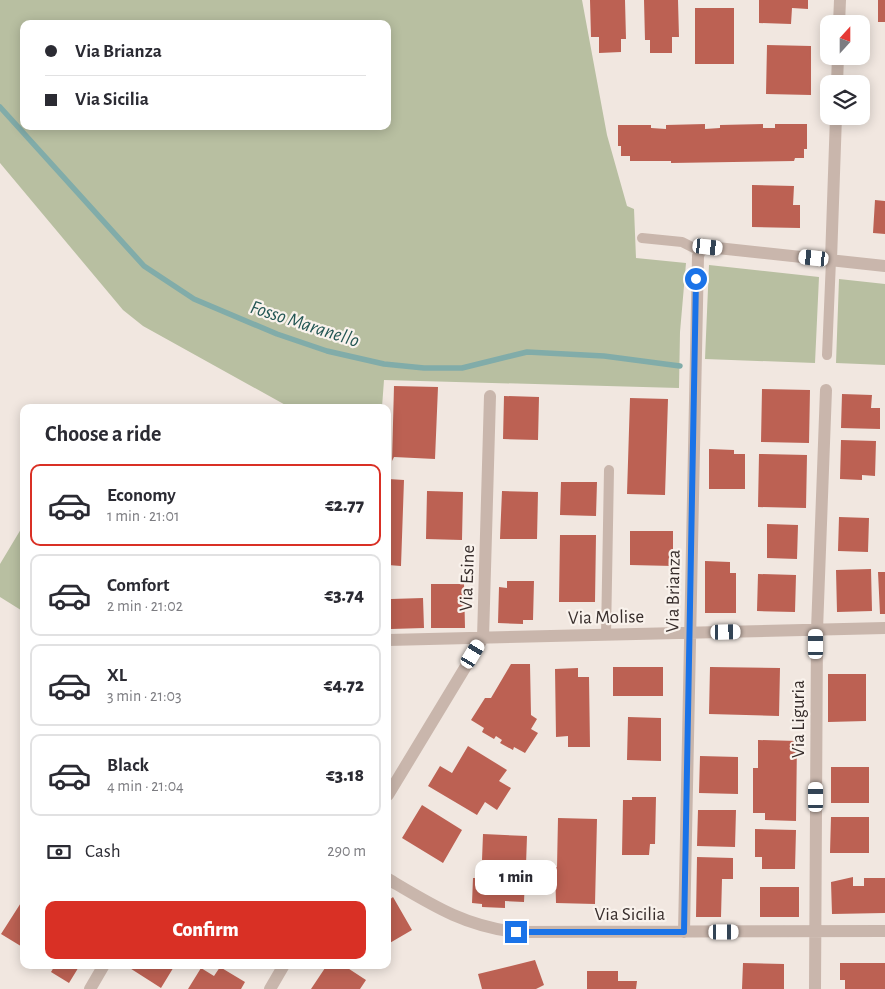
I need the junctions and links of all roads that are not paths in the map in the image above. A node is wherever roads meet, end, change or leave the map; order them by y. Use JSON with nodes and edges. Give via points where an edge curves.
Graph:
{"nodes":[{"id":1,"x":840,"y":0,"type":"edge"},
{"id":2,"x":839,"y":15,"type":"edge"},
{"id":3,"x":836,"y":125,"type":"edge"},
{"id":4,"x":642,"y":238,"type":"dead end"},
{"id":5,"x":700,"y":251,"type":"junction"},
{"id":6,"x":831,"y":260,"type":"junction"},
{"id":7,"x":885,"y":266,"type":"edge"},
{"id":8,"x":827,"y":355,"type":"dead end"},
{"id":9,"x":826,"y":390,"type":"dead end"},
{"id":10,"x":490,"y":396,"type":"dead end"},
{"id":11,"x":609,"y":470,"type":"dead end"},
{"id":12,"x":885,"y":628,"type":"edge"},
{"id":13,"x":816,"y":630,"type":"junction"},
{"id":14,"x":690,"y":633,"type":"junction"},
{"id":15,"x":606,"y":635,"type":"junction"},
{"id":16,"x":483,"y":638,"type":"junction"},
{"id":17,"x":391,"y":640,"type":"edge"},
{"id":18,"x":391,"y":790,"type":"edge"},
{"id":19,"x":391,"y":881,"type":"edge"},
{"id":20,"x":816,"y":931,"type":"junction"},
{"id":21,"x":885,"y":931,"type":"edge"},
{"id":22,"x":684,"y":932,"type":"junction"},
{"id":23,"x":102,"y":969,"type":"edge"},
{"id":24,"x":282,"y":969,"type":"edge"},
{"id":25,"x":90,"y":989,"type":"edge"},
{"id":26,"x":270,"y":989,"type":"edge"},
{"id":27,"x":815,"y":989,"type":"edge"}],
"edges":[{"from":1,"to":2,"type":"street"},
{"from":3,"to":6,"type":"street"},
{"from":4,"to":5,"type":"lane","via":[[682,242]]},
{"from":5,"to":6,"type":"street","via":[[708,247]]},
{"from":5,"to":14,"type":"street","name":"Via Brianza","via":[[696,262]]},
{"from":6,"to":7,"type":"street"},
{"from":6,"to":8,"type":"lane"},
{"from":9,"to":13,"type":"street","name":"Via Liguria"},
{"from":10,"to":16,"type":"street","name":"Via Esine"},
{"from":11,"to":15,"type":"lane"},
{"from":12,"to":13,"type":"street","name":"Via Molise"},
{"from":13,"to":14,"type":"street","name":"Via Molise"},
{"from":13,"to":20,"type":"street","name":"Via Liguria"},
{"from":14,"to":15,"type":"street","name":"Via Molise"},
{"from":14,"to":22,"type":"street","name":"Via Brianza"},
{"from":15,"to":16,"type":"street","name":"Via Molise"},
{"from":16,"to":17,"type":"street","name":"Via Molise"},
{"from":16,"to":18,"type":"street","name":"Via Esine"},
{"from":19,"to":22,"type":"street","name":"Via Sicilia","via":[[454,916],[493,929],[516,932]]},
{"from":20,"to":21,"type":"street","name":"Via Sicilia"},
{"from":20,"to":22,"type":"street","name":"Via Sicilia"},
{"from":20,"to":27,"type":"street","name":"Via Liguria"},
{"from":23,"to":25,"type":"street"},
{"from":24,"to":26,"type":"street"}]}
